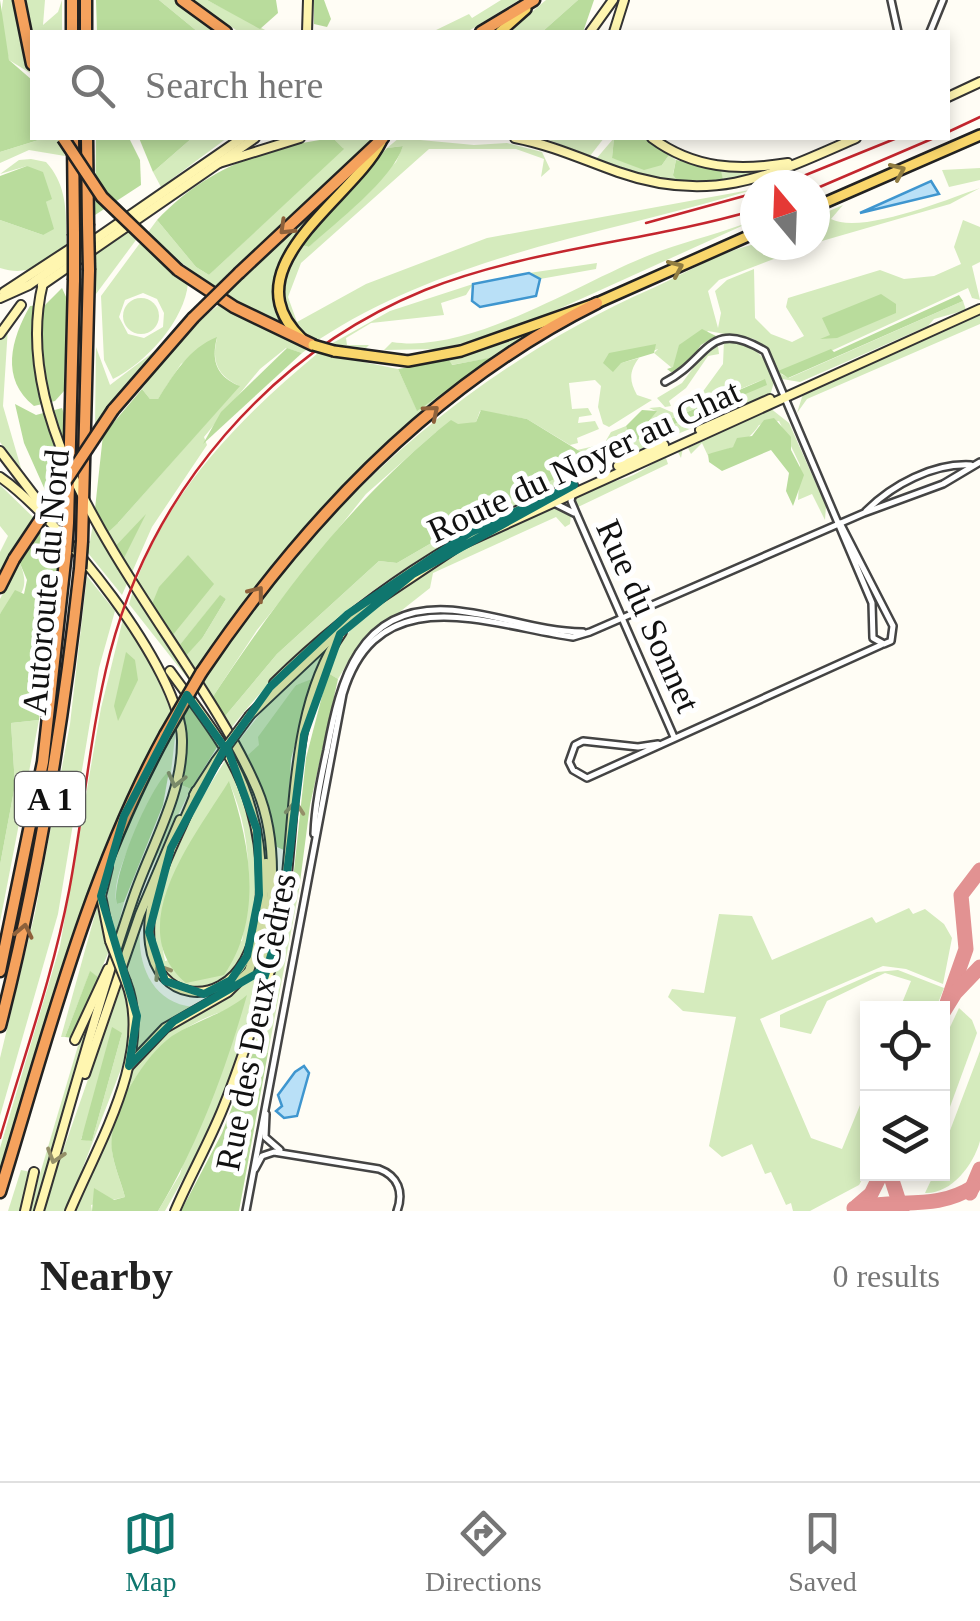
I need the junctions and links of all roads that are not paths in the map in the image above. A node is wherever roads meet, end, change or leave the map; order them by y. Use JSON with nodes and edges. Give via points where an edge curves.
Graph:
{"nodes":[{"id":1,"x":19,"y":0,"type":"edge"},
{"id":2,"x":72,"y":0,"type":"edge"},
{"id":3,"x":86,"y":0,"type":"edge"},
{"id":4,"x":182,"y":0,"type":"edge"},
{"id":5,"x":308,"y":0,"type":"edge"},
{"id":6,"x":534,"y":0,"type":"edge"},
{"id":7,"x":613,"y":0,"type":"edge"},
{"id":8,"x":624,"y":0,"type":"edge"},
{"id":9,"x":892,"y":0,"type":"edge"},
{"id":10,"x":943,"y":0,"type":"edge"},
{"id":11,"x":72,"y":30,"type":"edge"},
{"id":12,"x":86,"y":30,"type":"edge"},
{"id":13,"x":223,"y":30,"type":"edge"},
{"id":14,"x":308,"y":30,"type":"edge"},
{"id":15,"x":483,"y":30,"type":"edge"},
{"id":16,"x":502,"y":30,"type":"edge"},
{"id":17,"x":591,"y":30,"type":"edge"},
{"id":18,"x":615,"y":30,"type":"edge"},
{"id":19,"x":898,"y":30,"type":"edge"},
{"id":20,"x":931,"y":30,"type":"edge"},
{"id":21,"x":30,"y":54,"type":"edge"},
{"id":22,"x":980,"y":82,"type":"edge"},
{"id":23,"x":950,"y":95,"type":"edge"},
{"id":24,"x":980,"y":134,"type":"edge"},
{"id":25,"x":64,"y":140,"type":"edge"},
{"id":26,"x":73,"y":140,"type":"edge"},
{"id":27,"x":87,"y":140,"type":"edge"},
{"id":28,"x":232,"y":140,"type":"edge"},
{"id":29,"x":238,"y":140,"type":"edge"},
{"id":30,"x":253,"y":140,"type":"edge"},
{"id":31,"x":292,"y":140,"type":"edge"},
{"id":32,"x":382,"y":140,"type":"edge"},
{"id":33,"x":382,"y":140,"type":"edge"},
{"id":34,"x":523,"y":140,"type":"edge"},
{"id":35,"x":655,"y":140,"type":"edge"},
{"id":36,"x":844,"y":140,"type":"edge"},
{"id":37,"x":851,"y":140,"type":"edge"},
{"id":38,"x":837,"y":146,"type":"junction"},
{"id":39,"x":214,"y":154,"type":"junction"},
{"id":40,"x":803,"y":161,"type":"junction"},
{"id":41,"x":206,"y":169,"type":"junction"},
{"id":42,"x":830,"y":200,"type":"edge"},
{"id":43,"x":740,"y":240,"type":"edge"},
{"id":44,"x":43,"y":284,"type":"junction"},
{"id":45,"x":0,"y":296,"type":"edge"},
{"id":46,"x":597,"y":303,"type":"junction"},
{"id":47,"x":980,"y":309,"type":"edge"},
{"id":48,"x":0,"y":334,"type":"edge"},
{"id":49,"x":9,"y":342,"type":"dead end"},
{"id":50,"x":313,"y":345,"type":"junction"},
{"id":51,"x":665,"y":382,"type":"dead end"},
{"id":52,"x":785,"y":394,"type":"junction"},
{"id":53,"x":0,"y":451,"type":"edge"},
{"id":54,"x":0,"y":460,"type":"edge"},
{"id":55,"x":25,"y":464,"type":"dead end"},
{"id":56,"x":977,"y":464,"type":"edge"},
{"id":57,"x":0,"y":477,"type":"edge"},
{"id":58,"x":572,"y":488,"type":"junction"},
{"id":59,"x":892,"y":488,"type":"junction"},
{"id":60,"x":32,"y":504,"type":"junction"},
{"id":61,"x":547,"y":504,"type":"junction"},
{"id":62,"x":892,"y":505,"type":"junction"},
{"id":63,"x":864,"y":513,"type":"junction"},
{"id":64,"x":52,"y":516,"type":"junction"},
{"id":65,"x":576,"y":516,"type":"junction"},
{"id":66,"x":840,"y":524,"type":"junction"},
{"id":67,"x":0,"y":587,"type":"edge"},
{"id":68,"x":358,"y":614,"type":"junction"},
{"id":69,"x":622,"y":618,"type":"junction"},
{"id":70,"x":884,"y":644,"type":"junction"},
{"id":71,"x":153,"y":654,"type":"junction"},
{"id":72,"x":250,"y":714,"type":"junction"},
{"id":73,"x":674,"y":736,"type":"junction"},
{"id":74,"x":658,"y":744,"type":"junction"},
{"id":75,"x":196,"y":792,"type":"junction"},
{"id":76,"x":266,"y":822,"type":"junction"},
{"id":77,"x":111,"y":854,"type":"junction"},
{"id":78,"x":112,"y":967,"type":"junction"},
{"id":79,"x":0,"y":970,"type":"edge"},
{"id":80,"x":260,"y":992,"type":"junction"},
{"id":81,"x":0,"y":1026,"type":"edge"},
{"id":82,"x":75,"y":1040,"type":"dead end"},
{"id":83,"x":129,"y":1066,"type":"junction"},
{"id":84,"x":73,"y":1095,"type":"junction"},
{"id":85,"x":266,"y":1104,"type":"junction"},
{"id":86,"x":293,"y":1154,"type":"junction"},
{"id":87,"x":34,"y":1172,"type":"dead end"},
{"id":88,"x":251,"y":1176,"type":"junction"},
{"id":89,"x":0,"y":1192,"type":"edge"},
{"id":90,"x":25,"y":1211,"type":"edge"},
{"id":91,"x":38,"y":1211,"type":"edge"},
{"id":92,"x":70,"y":1211,"type":"edge"},
{"id":93,"x":172,"y":1211,"type":"edge"},
{"id":94,"x":246,"y":1211,"type":"edge"},
{"id":95,"x":397,"y":1211,"type":"edge"}],
"edges":[{"from":1,"to":21,"type":"highway"},
{"from":2,"to":11,"type":"highway"},
{"from":3,"to":12,"type":"highway"},
{"from":4,"to":13,"type":"highway"},
{"from":5,"to":14,"type":"street"},
{"from":6,"to":15,"type":"highway"},
{"from":6,"to":16,"type":"main road"},
{"from":7,"to":17,"type":"street"},
{"from":8,"to":18,"type":"street"},
{"from":9,"to":19,"type":"street"},
{"from":10,"to":20,"type":"street"},
{"from":22,"to":23,"type":"street"},
{"from":42,"to":24,"type":"main road","one_way":true},
{"from":25,"to":50,"type":"highway","bridge":true,"via":[[102,196],[178,270],[234,307]]},
{"from":26,"to":79,"type":"highway","name":"Autoroute du Nord","number":"A 1","bridge":true,"via":[[66,552],[42,762]]},
{"from":81,"to":27,"type":"highway","name":"Autoroute du Nord","number":"A 1","one_way":true,"bridge":true,"via":[[52,783],[80,569]]},
{"from":28,"to":39,"type":"street"},
{"from":29,"to":39,"type":"street"},
{"from":30,"to":41,"type":"street"},
{"from":31,"to":41,"type":"street"},
{"from":32,"to":67,"type":"highway","one_way":true,"bridge":true,"via":[[193,318],[113,410]]},
{"from":33,"to":50,"type":"main road","via":[[304,234],[281,275],[280,310]]},
{"from":34,"to":40,"type":"street","via":[[679,188],[748,182]]},
{"from":35,"to":40,"type":"street","via":[[684,158],[721,167]]},
{"from":36,"to":38,"type":"street"},
{"from":37,"to":38,"type":"street"},
{"from":38,"to":40,"type":"street"},
{"from":39,"to":45,"type":"street"},
{"from":41,"to":44,"type":"street"},
{"from":46,"to":43,"type":"main road","one_way":true},
{"from":44,"to":48,"type":"street"},
{"from":44,"to":49,"type":"street","via":[[16,320]]},
{"from":46,"to":50,"type":"main road","bridge":true,"via":[[461,350],[408,361]]},
{"from":77,"to":46,"type":"highway","one_way":true,"bridge":true,"via":[[124,816],[202,674],[251,600],[359,476],[475,378]]},
{"from":47,"to":52,"type":"street","name":"Route du Noyer au Chat"},
{"from":51,"to":52,"type":"street","via":[[683,373],[702,348],[724,336],[744,338],[764,351]]},
{"from":52,"to":58,"type":"street","name":"Route du Noyer au Chat"},
{"from":52,"to":66,"type":"street"},
{"from":53,"to":64,"type":"street"},
{"from":54,"to":60,"type":"street"},
{"from":55,"to":64,"type":"street"},
{"from":56,"to":59,"type":"street","via":[[952,464]]},
{"from":56,"to":62,"type":"street"},
{"from":57,"to":60,"type":"street"},
{"from":58,"to":61,"type":"street","name":"Route du Noyer au Chat"},
{"from":58,"to":65,"type":"street","name":"Rue du Sonnet"},
{"from":58,"to":72,"type":"street","name":"Route du Noyer au Chat","via":[[472,532],[404,573],[322,638]]},
{"from":59,"to":62,"type":"street"},
{"from":59,"to":63,"type":"street"},
{"from":60,"to":71,"type":"street"},
{"from":61,"to":65,"type":"street","name":"Rue du Sonnet","via":[[562,504]]},
{"from":61,"to":68,"type":"street","name":"Route du Noyer au Chat","via":[[460,546]]},
{"from":62,"to":63,"type":"street"},
{"from":63,"to":66,"type":"street"},
{"from":64,"to":76,"type":"street","via":[[241,758]]},
{"from":65,"to":69,"type":"street","name":"Rue du Sonnet"},
{"from":66,"to":69,"type":"street"},
{"from":66,"to":70,"type":"street","via":[[872,604],[873,638]]},
{"from":66,"to":70,"type":"street","via":[[893,626]]},
{"from":68,"to":72,"type":"street","name":"Route du Noyer au Chat"},
{"from":80,"to":68,"type":"street","one_way":true,"via":[[281,922],[316,688],[328,655]]},
{"from":69,"to":73,"type":"street","name":"Rue du Sonnet"},
{"from":69,"to":85,"type":"street","name":"Rue des Deux Cèdres","via":[[573,637],[437,615],[384,634],[361,657],[347,682]]},
{"from":70,"to":73,"type":"street"},
{"from":71,"to":75,"type":"street","one_way":true,"via":[[228,754],[256,830],[259,895],[247,956],[231,980],[204,994],[165,981],[149,932],[161,876]]},
{"from":71,"to":78,"type":"street","one_way":true,"via":[[181,725],[179,771]]},
{"from":72,"to":75,"type":"street","bridge":true},
{"from":73,"to":74,"type":"street"},
{"from":74,"to":74,"type":"street","via":[[582,740],[569,762],[587,778]]},
{"from":75,"to":84,"type":"street","via":[[169,838]]},
{"from":76,"to":80,"type":"street","via":[[271,907]]},
{"from":76,"to":83,"type":"street","via":[[264,912],[249,970],[228,992],[165,1028]]},
{"from":77,"to":83,"type":"street","bridge":true,"via":[[101,896],[137,1016]]},
{"from":77,"to":89,"type":"highway"},
{"from":78,"to":82,"type":"street"},
{"from":78,"to":84,"type":"street"},
{"from":80,"to":93,"type":"street","via":[[224,1106]]},
{"from":83,"to":92,"type":"street"},
{"from":84,"to":91,"type":"street","one_way":true},
{"from":85,"to":86,"type":"street","via":[[267,1142]]},
{"from":85,"to":88,"type":"street","name":"Rue des Deux Cèdres"},
{"from":86,"to":88,"type":"street","via":[[265,1154]]},
{"from":86,"to":95,"type":"street","via":[[389,1172],[399,1188]]},
{"from":87,"to":90,"type":"street"},
{"from":88,"to":94,"type":"street","name":"Rue des Deux Cèdres"}]}
